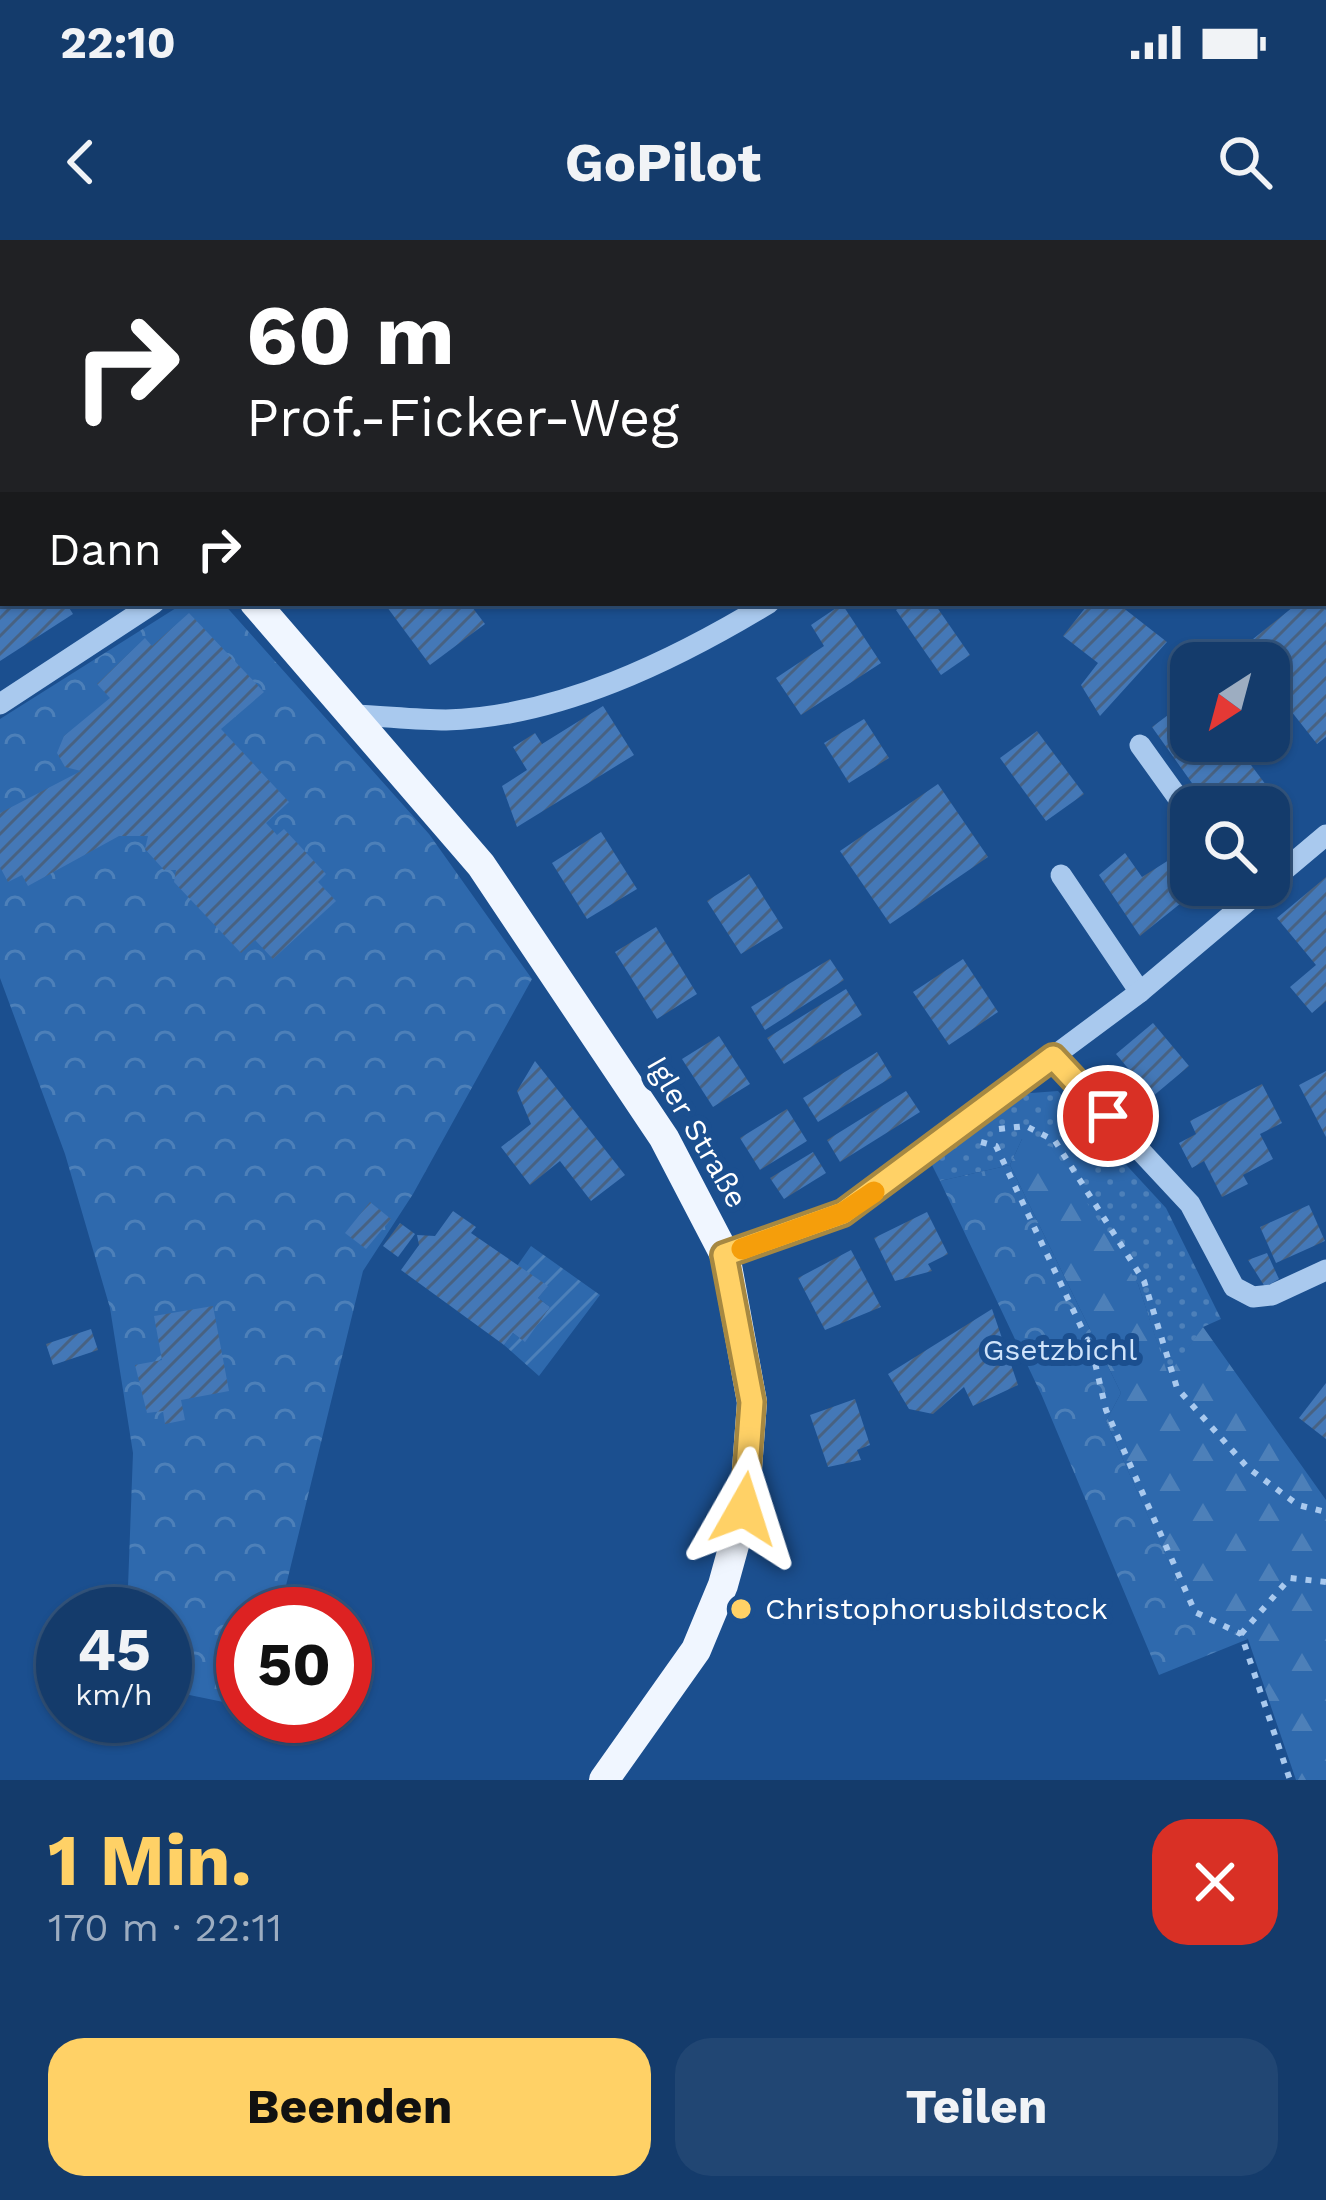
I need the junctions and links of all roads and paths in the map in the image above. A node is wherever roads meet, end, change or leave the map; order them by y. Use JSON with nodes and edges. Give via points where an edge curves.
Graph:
{"nodes":[{"id":1,"x":149,"y":606,"type":"edge"},
{"id":2,"x":258,"y":606,"type":"edge"},
{"id":3,"x":764,"y":606,"type":"edge"},
{"id":4,"x":0,"y":704,"type":"edge"},
{"id":5,"x":352,"y":715,"type":"junction"},
{"id":6,"x":1139,"y":745,"type":"dead end"},
{"id":7,"x":1170,"y":787,"type":"edge"},
{"id":8,"x":1326,"y":835,"type":"edge"},
{"id":9,"x":1290,"y":863,"type":"edge"},
{"id":10,"x":1061,"y":875,"type":"dead end"},
{"id":11,"x":1237,"y":906,"type":"edge"},
{"id":12,"x":1140,"y":992,"type":"junction"},
{"id":13,"x":1053,"y":1057,"type":"junction"},
{"id":14,"x":953,"y":1133,"type":"junction"},
{"id":15,"x":724,"y":1255,"type":"junction"},
{"id":16,"x":1326,"y":1270,"type":"edge"},
{"id":17,"x":1326,"y":1512,"type":"edge"},
{"id":18,"x":1326,"y":1582,"type":"edge"},
{"id":19,"x":1241,"y":1634,"type":"junction"},
{"id":20,"x":604,"y":1780,"type":"edge"},
{"id":21,"x":1290,"y":1780,"type":"edge"}],
"edges":[{"from":1,"to":4,"type":"street"},
{"from":2,"to":5,"type":"main road","name":"Igler Straße"},
{"from":3,"to":5,"type":"street","via":[[686,651],[523,708],[446,720]]},
{"from":5,"to":15,"type":"main road","name":"Igler Straße","via":[[468,849],[532,939],[664,1138]]},
{"from":6,"to":7,"type":"street"},
{"from":8,"to":9,"type":"street"},
{"from":10,"to":12,"type":"street"},
{"from":11,"to":12,"type":"street"},
{"from":12,"to":13,"type":"street"},
{"from":13,"to":14,"type":"street"},
{"from":13,"to":16,"type":"street","via":[[1190,1204],[1234,1287],[1252,1297],[1272,1295]]},
{"from":14,"to":15,"type":"street","via":[[843,1213]]},
{"from":14,"to":17,"type":"path","via":[[1026,1126],[1055,1141],[1144,1281],[1177,1388],[1247,1467],[1298,1505]]},
{"from":14,"to":19,"type":"path","via":[[996,1146],[1092,1349],[1106,1410],[1195,1612]]},
{"from":15,"to":20,"type":"main road","name":"Igler Straße","via":[[752,1402],[744,1509],[696,1650]]},
{"from":18,"to":19,"type":"path","via":[[1290,1578]]},
{"from":19,"to":21,"type":"path"}]}
